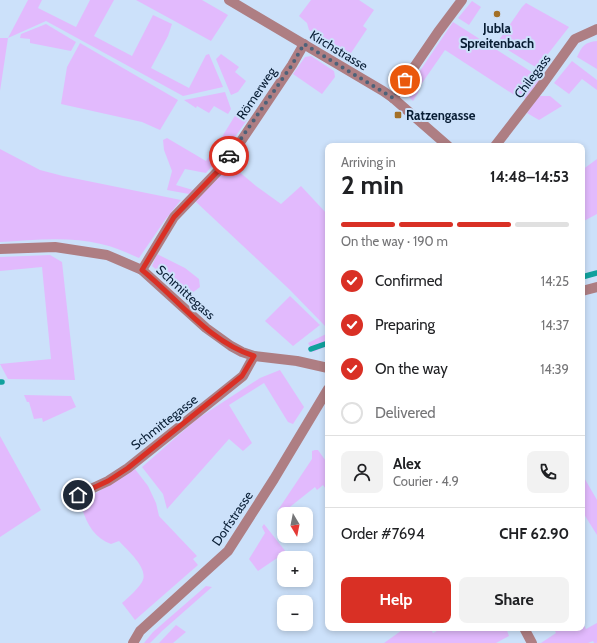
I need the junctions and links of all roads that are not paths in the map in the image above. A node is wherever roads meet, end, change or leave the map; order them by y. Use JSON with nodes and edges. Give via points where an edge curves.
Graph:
{"nodes":[{"id":1,"x":229,"y":0,"type":"edge"},
{"id":2,"x":462,"y":0,"type":"edge"},
{"id":3,"x":597,"y":29,"type":"edge"},
{"id":4,"x":304,"y":44,"type":"junction"},
{"id":5,"x":393,"y":98,"type":"junction"},
{"id":6,"x":445,"y":143,"type":"edge"},
{"id":7,"x":497,"y":143,"type":"edge"},
{"id":8,"x":0,"y":250,"type":"edge"},
{"id":9,"x":142,"y":270,"type":"junction"},
{"id":10,"x":597,"y":286,"type":"edge"},
{"id":11,"x":585,"y":290,"type":"edge"},
{"id":12,"x":254,"y":356,"type":"junction"},
{"id":13,"x":325,"y":367,"type":"edge"},
{"id":14,"x":325,"y":394,"type":"edge"},
{"id":15,"x":78,"y":495,"type":"dead end"},
{"id":16,"x":526,"y":631,"type":"edge"},
{"id":17,"x":133,"y":643,"type":"edge"},
{"id":18,"x":532,"y":643,"type":"edge"}],
"edges":[{"from":1,"to":4,"type":"street","name":"Kirchstrasse"},
{"from":2,"to":5,"type":"street"},
{"from":3,"to":7,"type":"street","name":"Chilegass","via":[[575,39]]},
{"from":4,"to":5,"type":"street","name":"Kirchstrasse"},
{"from":4,"to":9,"type":"street","name":"Römerweg","via":[[218,171],[174,217]]},
{"from":5,"to":6,"type":"street","name":"Kirchstrasse"},
{"from":8,"to":9,"type":"street","name":"Schmittegass","via":[[55,247],[107,255]]},
{"from":9,"to":12,"type":"street","name":"Schmittegass","via":[[219,338]]},
{"from":10,"to":11,"type":"street"},
{"from":12,"to":13,"type":"street","name":"Schmittegass"},
{"from":12,"to":15,"type":"street","name":"Schmittegasse","via":[[242,376],[128,468]]},
{"from":14,"to":17,"type":"street","name":"Dorfstrasse","via":[[228,551],[140,631]]},
{"from":16,"to":18,"type":"street"}]}
